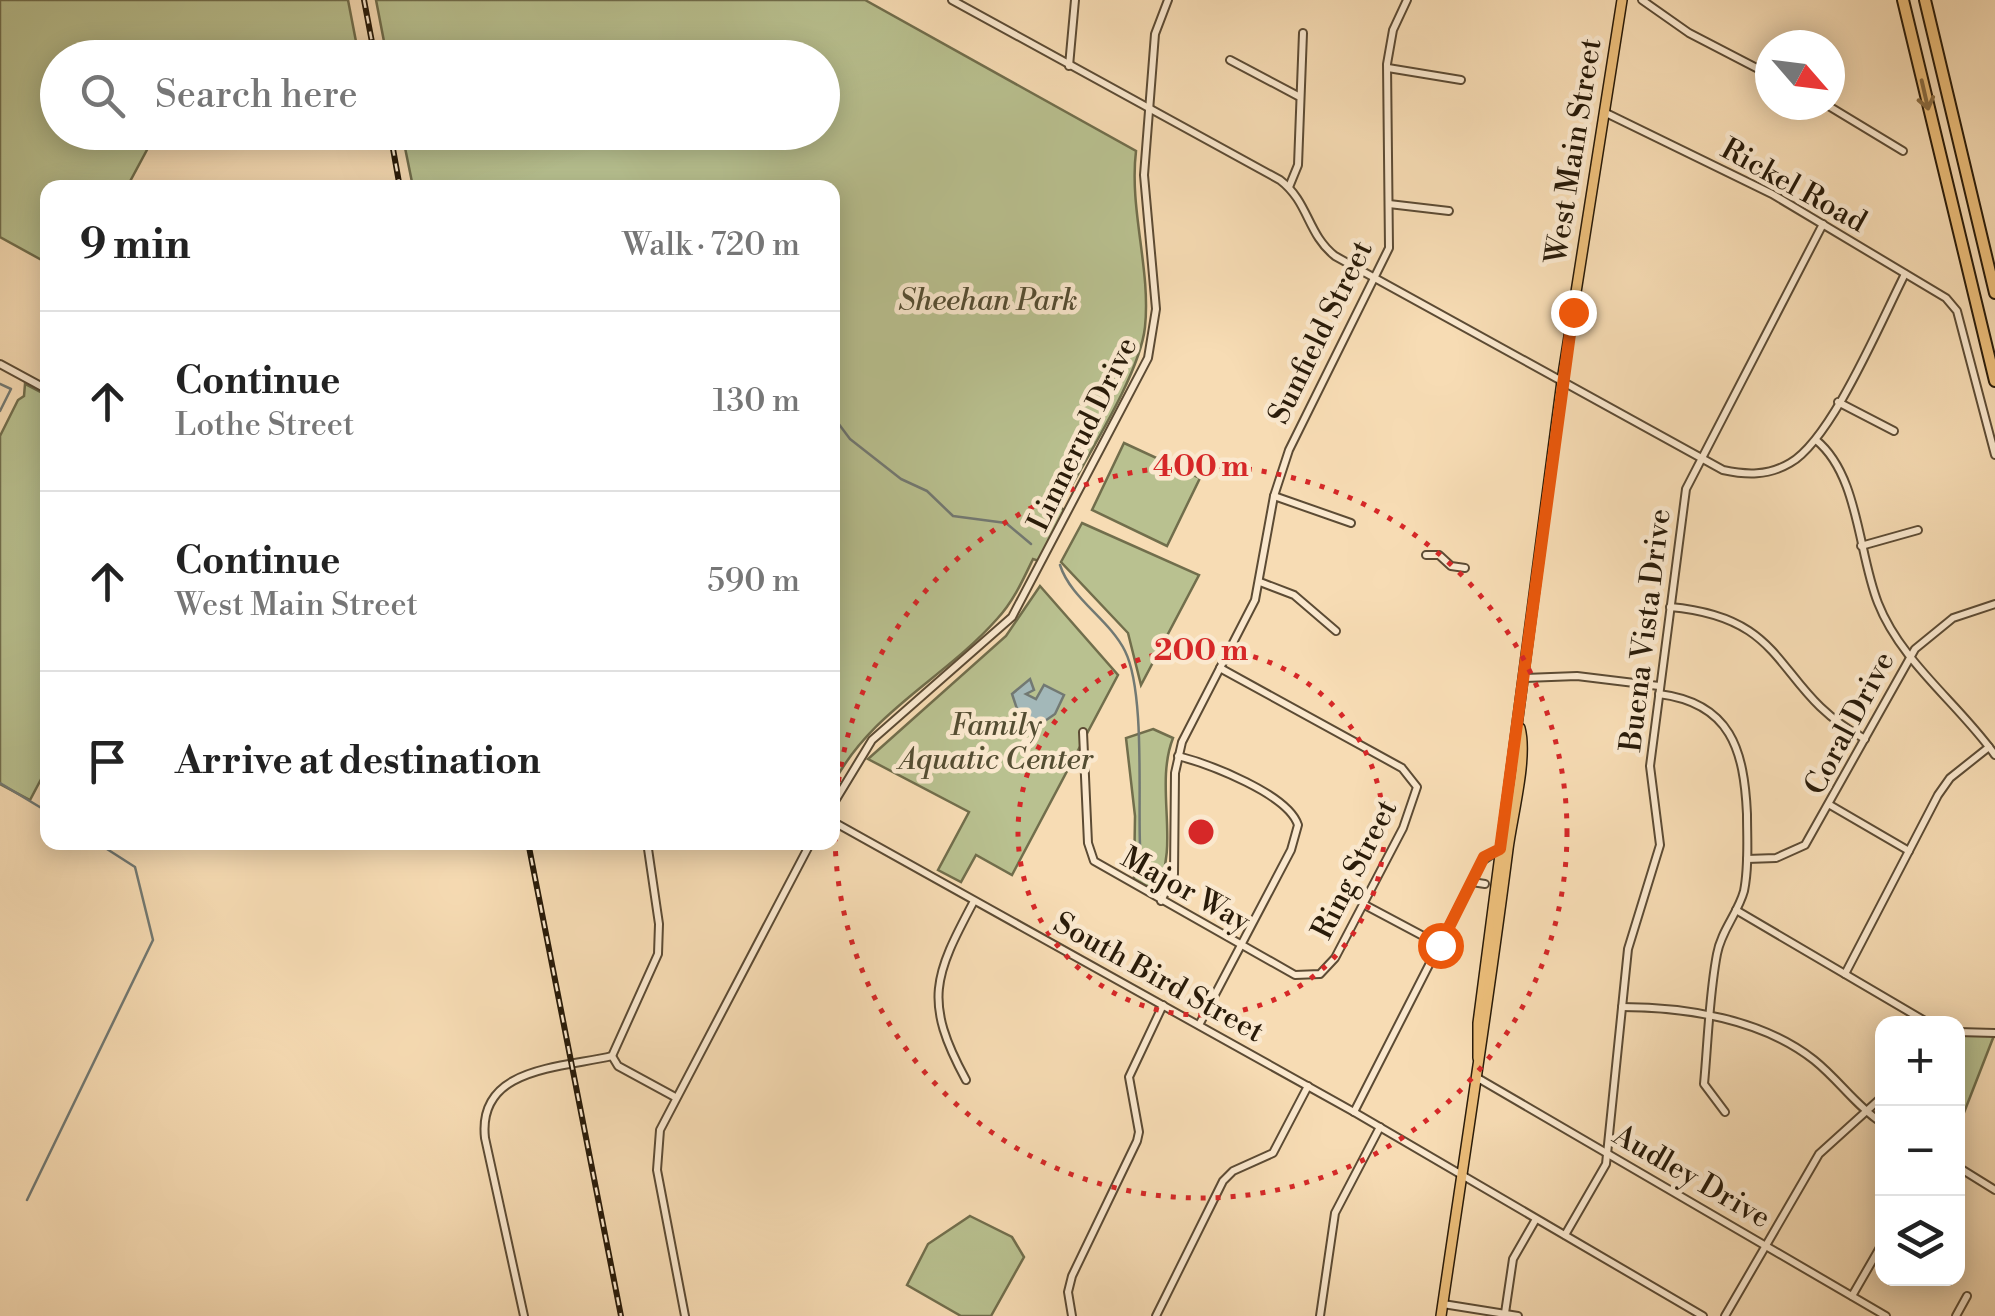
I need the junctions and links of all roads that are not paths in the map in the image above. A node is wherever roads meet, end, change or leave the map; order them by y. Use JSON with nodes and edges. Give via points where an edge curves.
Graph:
{"nodes":[{"id":1,"x":952,"y":0,"type":"edge"},
{"id":2,"x":1074,"y":0,"type":"edge"},
{"id":3,"x":1168,"y":0,"type":"edge"},
{"id":4,"x":1406,"y":0,"type":"edge"},
{"id":5,"x":1622,"y":0,"type":"edge"},
{"id":6,"x":1642,"y":0,"type":"edge"},
{"id":7,"x":1903,"y":0,"type":"edge"},
{"id":8,"x":1925,"y":0,"type":"edge"},
{"id":9,"x":1303,"y":33,"type":"dead end"},
{"id":10,"x":1230,"y":60,"type":"dead end"},
{"id":11,"x":1069,"y":66,"type":"junction"},
{"id":12,"x":1388,"y":68,"type":"junction"},
{"id":13,"x":1755,"y":68,"type":"edge"},
{"id":14,"x":1461,"y":80,"type":"dead end"},
{"id":15,"x":1298,"y":96,"type":"junction"},
{"id":16,"x":1148,"y":108,"type":"junction"},
{"id":17,"x":1604,"y":112,"type":"junction"},
{"id":18,"x":1845,"y":116,"type":"edge"},
{"id":19,"x":1903,"y":152,"type":"dead end"},
{"id":20,"x":1289,"y":187,"type":"junction"},
{"id":21,"x":1389,"y":204,"type":"junction"},
{"id":22,"x":1449,"y":211,"type":"dead end"},
{"id":23,"x":1822,"y":224,"type":"junction"},
{"id":24,"x":1906,"y":274,"type":"junction"},
{"id":25,"x":1376,"y":280,"type":"junction"},
{"id":26,"x":1995,"y":293,"type":"edge"},
{"id":27,"x":0,"y":364,"type":"edge"},
{"id":28,"x":1562,"y":381,"type":"junction"},
{"id":29,"x":1995,"y":382,"type":"edge"},
{"id":30,"x":40,"y":386,"type":"edge"},
{"id":31,"x":1838,"y":402,"type":"junction"},
{"id":32,"x":1894,"y":432,"type":"dead end"},
{"id":33,"x":1816,"y":440,"type":"junction"},
{"id":34,"x":1995,"y":455,"type":"edge"},
{"id":35,"x":1699,"y":459,"type":"junction"},
{"id":36,"x":1274,"y":496,"type":"junction"},
{"id":37,"x":1351,"y":523,"type":"dead end"},
{"id":38,"x":1918,"y":530,"type":"dead end"},
{"id":39,"x":1860,"y":546,"type":"junction"},
{"id":40,"x":1426,"y":555,"type":"dead end"},
{"id":41,"x":1465,"y":568,"type":"dead end"},
{"id":42,"x":1260,"y":582,"type":"junction"},
{"id":43,"x":1995,"y":604,"type":"edge"},
{"id":44,"x":1670,"y":608,"type":"junction"},
{"id":45,"x":1336,"y":631,"type":"dead end"},
{"id":46,"x":1911,"y":655,"type":"junction"},
{"id":47,"x":1220,"y":668,"type":"junction"},
{"id":48,"x":1525,"y":678,"type":"junction"},
{"id":49,"x":1659,"y":690,"type":"junction"},
{"id":50,"x":1519,"y":726,"type":"junction"},
{"id":51,"x":1083,"y":732,"type":"dead end"},
{"id":52,"x":1865,"y":739,"type":"junction"},
{"id":53,"x":1989,"y":746,"type":"junction"},
{"id":54,"x":1178,"y":756,"type":"junction"},
{"id":55,"x":1995,"y":756,"type":"edge"},
{"id":56,"x":840,"y":793,"type":"edge"},
{"id":57,"x":1830,"y":805,"type":"junction"},
{"id":58,"x":840,"y":825,"type":"edge"},
{"id":59,"x":1500,"y":849,"type":"junction"},
{"id":60,"x":648,"y":850,"type":"edge"},
{"id":61,"x":807,"y":850,"type":"edge"},
{"id":62,"x":1909,"y":851,"type":"junction"},
{"id":63,"x":1747,"y":859,"type":"junction"},
{"id":64,"x":1472,"y":882,"type":"junction"},
{"id":65,"x":1484,"y":884,"type":"dead end"},
{"id":66,"x":974,"y":900,"type":"junction"},
{"id":67,"x":1161,"y":901,"type":"junction"},
{"id":68,"x":1363,"y":904,"type":"junction"},
{"id":69,"x":1736,"y":910,"type":"junction"},
{"id":70,"x":1240,"y":945,"type":"junction"},
{"id":71,"x":1440,"y":945,"type":"junction"},
{"id":72,"x":1321,"y":974,"type":"joint"},
{"id":73,"x":1845,"y":974,"type":"junction"},
{"id":74,"x":1163,"y":1005,"type":"junction"},
{"id":75,"x":1622,"y":1007,"type":"junction"},
{"id":76,"x":1710,"y":1016,"type":"junction"},
{"id":77,"x":1915,"y":1016,"type":"edge"},
{"id":78,"x":1199,"y":1025,"type":"junction"},
{"id":79,"x":1965,"y":1032,"type":"edge"},
{"id":80,"x":1995,"y":1033,"type":"edge"},
{"id":81,"x":612,"y":1056,"type":"junction"},
{"id":82,"x":1478,"y":1058,"type":"junction"},
{"id":83,"x":1475,"y":1076,"type":"junction"},
{"id":84,"x":966,"y":1080,"type":"dead end"},
{"id":85,"x":1308,"y":1086,"type":"junction"},
{"id":86,"x":675,"y":1097,"type":"junction"},
{"id":87,"x":1875,"y":1104,"type":"edge"},
{"id":88,"x":1354,"y":1112,"type":"junction"},
{"id":89,"x":1725,"y":1112,"type":"dead end"},
{"id":90,"x":1866,"y":1112,"type":"junction"},
{"id":91,"x":1875,"y":1119,"type":"edge"},
{"id":92,"x":1380,"y":1127,"type":"junction"},
{"id":93,"x":1608,"y":1152,"type":"junction"},
{"id":94,"x":1965,"y":1171,"type":"edge"},
{"id":95,"x":1462,"y":1176,"type":"junction"},
{"id":96,"x":1995,"y":1190,"type":"edge"},
{"id":97,"x":1536,"y":1219,"type":"junction"},
{"id":98,"x":1564,"y":1235,"type":"junction"},
{"id":99,"x":1766,"y":1245,"type":"junction"},
{"id":100,"x":1875,"y":1256,"type":"edge"},
{"id":101,"x":1852,"y":1296,"type":"junction"},
{"id":102,"x":1967,"y":1296,"type":"dead end"},
{"id":103,"x":1442,"y":1310,"type":"edge"},
{"id":104,"x":1505,"y":1314,"type":"junction"},
{"id":105,"x":524,"y":1316,"type":"edge"},
{"id":106,"x":685,"y":1316,"type":"edge"},
{"id":107,"x":1072,"y":1316,"type":"edge"},
{"id":108,"x":1156,"y":1316,"type":"edge"},
{"id":109,"x":1320,"y":1316,"type":"edge"},
{"id":110,"x":1518,"y":1316,"type":"edge"},
{"id":111,"x":1703,"y":1316,"type":"edge"},
{"id":112,"x":1725,"y":1316,"type":"edge"},
{"id":113,"x":1886,"y":1316,"type":"edge"},
{"id":114,"x":1956,"y":1316,"type":"edge"}],
"edges":[{"from":1,"to":11,"type":"street"},
{"from":2,"to":11,"type":"street"},
{"from":3,"to":16,"type":"street","name":"Linnerud Drive","via":[[1156,25]]},
{"from":4,"to":12,"type":"street","name":"Sunfield Street","via":[[1392,30]]},
{"from":5,"to":17,"type":"main road","name":"West Main Street"},
{"from":6,"to":13,"type":"street"},
{"from":7,"to":29,"type":"highway","one_way":true},
{"from":8,"to":26,"type":"highway"},
{"from":9,"to":15,"type":"street"},
{"from":10,"to":15,"type":"street"},
{"from":11,"to":16,"type":"street"},
{"from":12,"to":14,"type":"street"},
{"from":12,"to":21,"type":"street","name":"Sunfield Street"},
{"from":15,"to":20,"type":"street","via":[[1298,165]]},
{"from":16,"to":20,"type":"street"},
{"from":16,"to":56,"type":"street","name":"Linnerud Drive","via":[[1144,192],[1156,319],[1148,358],[1018,608],[992,639],[872,740]]},
{"from":17,"to":23,"type":"street","name":"Rickel Road"},
{"from":17,"to":28,"type":"main road","name":"West Main Street"},
{"from":18,"to":19,"type":"street"},
{"from":20,"to":25,"type":"street","via":[[1305,206],[1317,240]]},
{"from":21,"to":22,"type":"street"},
{"from":21,"to":25,"type":"street","name":"Sunfield Street","via":[[1389,248]]},
{"from":23,"to":24,"type":"street","name":"Rickel Road"},
{"from":23,"to":35,"type":"street","name":"Buena Vista Drive"},
{"from":24,"to":31,"type":"street"},
{"from":24,"to":34,"type":"street","name":"Rickel Road","via":[[1956,308]]},
{"from":25,"to":28,"type":"street"},
{"from":25,"to":36,"type":"street","name":"Sunfield Street","via":[[1289,450]]},
{"from":27,"to":30,"type":"street"},
{"from":28,"to":35,"type":"street"},
{"from":28,"to":48,"type":"main road","name":"West Main Street"},
{"from":31,"to":32,"type":"street"},
{"from":31,"to":33,"type":"street"},
{"from":33,"to":35,"type":"street","via":[[1788,464],[1756,474]]},
{"from":33,"to":39,"type":"street","via":[[1837,465]]},
{"from":35,"to":44,"type":"street","name":"Buena Vista Drive","via":[[1682,507]]},
{"from":36,"to":37,"type":"street"},
{"from":36,"to":42,"type":"street","name":"Sunfield Street"},
{"from":38,"to":39,"type":"street"},
{"from":39,"to":46,"type":"street","via":[[1878,605]]},
{"from":40,"to":41,"type":"street"},
{"from":42,"to":45,"type":"street","via":[[1294,595]]},
{"from":42,"to":47,"type":"street","name":"Sunfield Street"},
{"from":43,"to":46,"type":"street","name":"Coral Drive","via":[[1941,626]]},
{"from":44,"to":49,"type":"street","name":"Buena Vista Drive"},
{"from":44,"to":52,"type":"street","via":[[1728,617],[1758,634],[1814,703]]},
{"from":46,"to":52,"type":"street","name":"Coral Drive"},
{"from":46,"to":53,"type":"street"},
{"from":47,"to":54,"type":"street","name":"Sunfield Street"},
{"from":47,"to":68,"type":"street","name":"Ring Street","via":[[1414,780],[1412,809]]},
{"from":48,"to":49,"type":"street","via":[[1578,676]]},
{"from":48,"to":50,"type":"main road","name":"West Main Street"},
{"from":49,"to":63,"type":"street","via":[[1696,703],[1734,738],[1745,772]]},
{"from":49,"to":75,"type":"street","name":"Buena Vista Drive","via":[[1650,766],[1660,845],[1628,949]]},
{"from":50,"to":59,"type":"main road","name":"West Main Street"},
{"from":50,"to":82,"type":"main road","name":"West Main Street","via":[[1513,817]]},
{"from":51,"to":67,"type":"street","name":"Major Way","via":[[1090,854]]},
{"from":52,"to":57,"type":"street","name":"Coral Drive"},
{"from":53,"to":55,"type":"street"},
{"from":53,"to":62,"type":"street","via":[[1945,785]]},
{"from":54,"to":67,"type":"street","name":"Sunfield Street","via":[[1174,874]]},
{"from":54,"to":70,"type":"street","via":[[1219,770],[1294,814],[1298,834]]},
{"from":57,"to":62,"type":"street"},
{"from":57,"to":63,"type":"street","name":"Coral Drive","via":[[1805,845],[1776,858]]},
{"from":58,"to":66,"type":"street","name":"South Bird Street"},
{"from":59,"to":64,"type":"street","via":[[1487,854]]},
{"from":59,"to":82,"type":"main road","name":"West Main Street"},
{"from":60,"to":81,"type":"street","via":[[658,954]]},
{"from":61,"to":86,"type":"street"},
{"from":62,"to":73,"type":"street"},
{"from":63,"to":69,"type":"street"},
{"from":64,"to":65,"type":"street"},
{"from":64,"to":71,"type":"street"},
{"from":66,"to":74,"type":"street","name":"South Bird Street"},
{"from":66,"to":84,"type":"street","via":[[946,956],[937,993],[942,1030]]},
{"from":67,"to":70,"type":"street","name":"Major Way"},
{"from":68,"to":71,"type":"street"},
{"from":68,"to":72,"type":"street","name":"Ring Street"},
{"from":69,"to":73,"type":"street"},
{"from":69,"to":76,"type":"street","via":[[1717,954]]},
{"from":70,"to":72,"type":"street","name":"Major Way","via":[[1295,975]]},
{"from":70,"to":78,"type":"street"},
{"from":71,"to":88,"type":"street"},
{"from":73,"to":77,"type":"street"},
{"from":74,"to":78,"type":"street","name":"South Bird Street"},
{"from":74,"to":107,"type":"street","via":[[1130,1077],[1139,1132],[1072,1276]]},
{"from":75,"to":76,"type":"street"},
{"from":75,"to":93,"type":"street","name":"Buena Vista Drive"},
{"from":76,"to":89,"type":"street","via":[[1704,1084]]},
{"from":76,"to":90,"type":"street","via":[[1792,1046],[1834,1076]]},
{"from":78,"to":85,"type":"street","name":"South Bird Street"},
{"from":79,"to":80,"type":"street"},
{"from":81,"to":86,"type":"street","via":[[618,1066]]},
{"from":81,"to":105,"type":"street","via":[[521,1075],[503,1086],[487,1110],[485,1138]]},
{"from":82,"to":83,"type":"main road","name":"West Main Street"},
{"from":83,"to":93,"type":"street","name":"Audley Drive"},
{"from":83,"to":95,"type":"main road","name":"West Main Street"},
{"from":85,"to":88,"type":"street","name":"South Bird Street"},
{"from":85,"to":108,"type":"street","via":[[1273,1152],[1223,1181]]},
{"from":86,"to":106,"type":"street","via":[[660,1130],[656,1162]]},
{"from":87,"to":90,"type":"street"},
{"from":88,"to":92,"type":"street","name":"South Bird Street"},
{"from":90,"to":91,"type":"street"},
{"from":90,"to":99,"type":"street","via":[[1819,1154]]},
{"from":92,"to":95,"type":"street","name":"South Bird Street"},
{"from":92,"to":109,"type":"street","via":[[1335,1213]]},
{"from":93,"to":98,"type":"street","name":"Buena Vista Drive"},
{"from":93,"to":99,"type":"street","name":"Audley Drive"},
{"from":94,"to":96,"type":"street"},
{"from":95,"to":97,"type":"street","name":"South Bird Street"},
{"from":95,"to":103,"type":"main road","name":"West Main Street"},
{"from":97,"to":98,"type":"street","name":"South Bird Street"},
{"from":97,"to":104,"type":"street","via":[[1513,1260]]},
{"from":98,"to":111,"type":"street","name":"South Bird Street"},
{"from":99,"to":101,"type":"street","name":"Audley Drive"},
{"from":99,"to":112,"type":"street"},
{"from":100,"to":101,"type":"street"},
{"from":101,"to":113,"type":"street","name":"Audley Drive"},
{"from":102,"to":114,"type":"street"},
{"from":103,"to":104,"type":"street"},
{"from":104,"to":110,"type":"street"}]}
